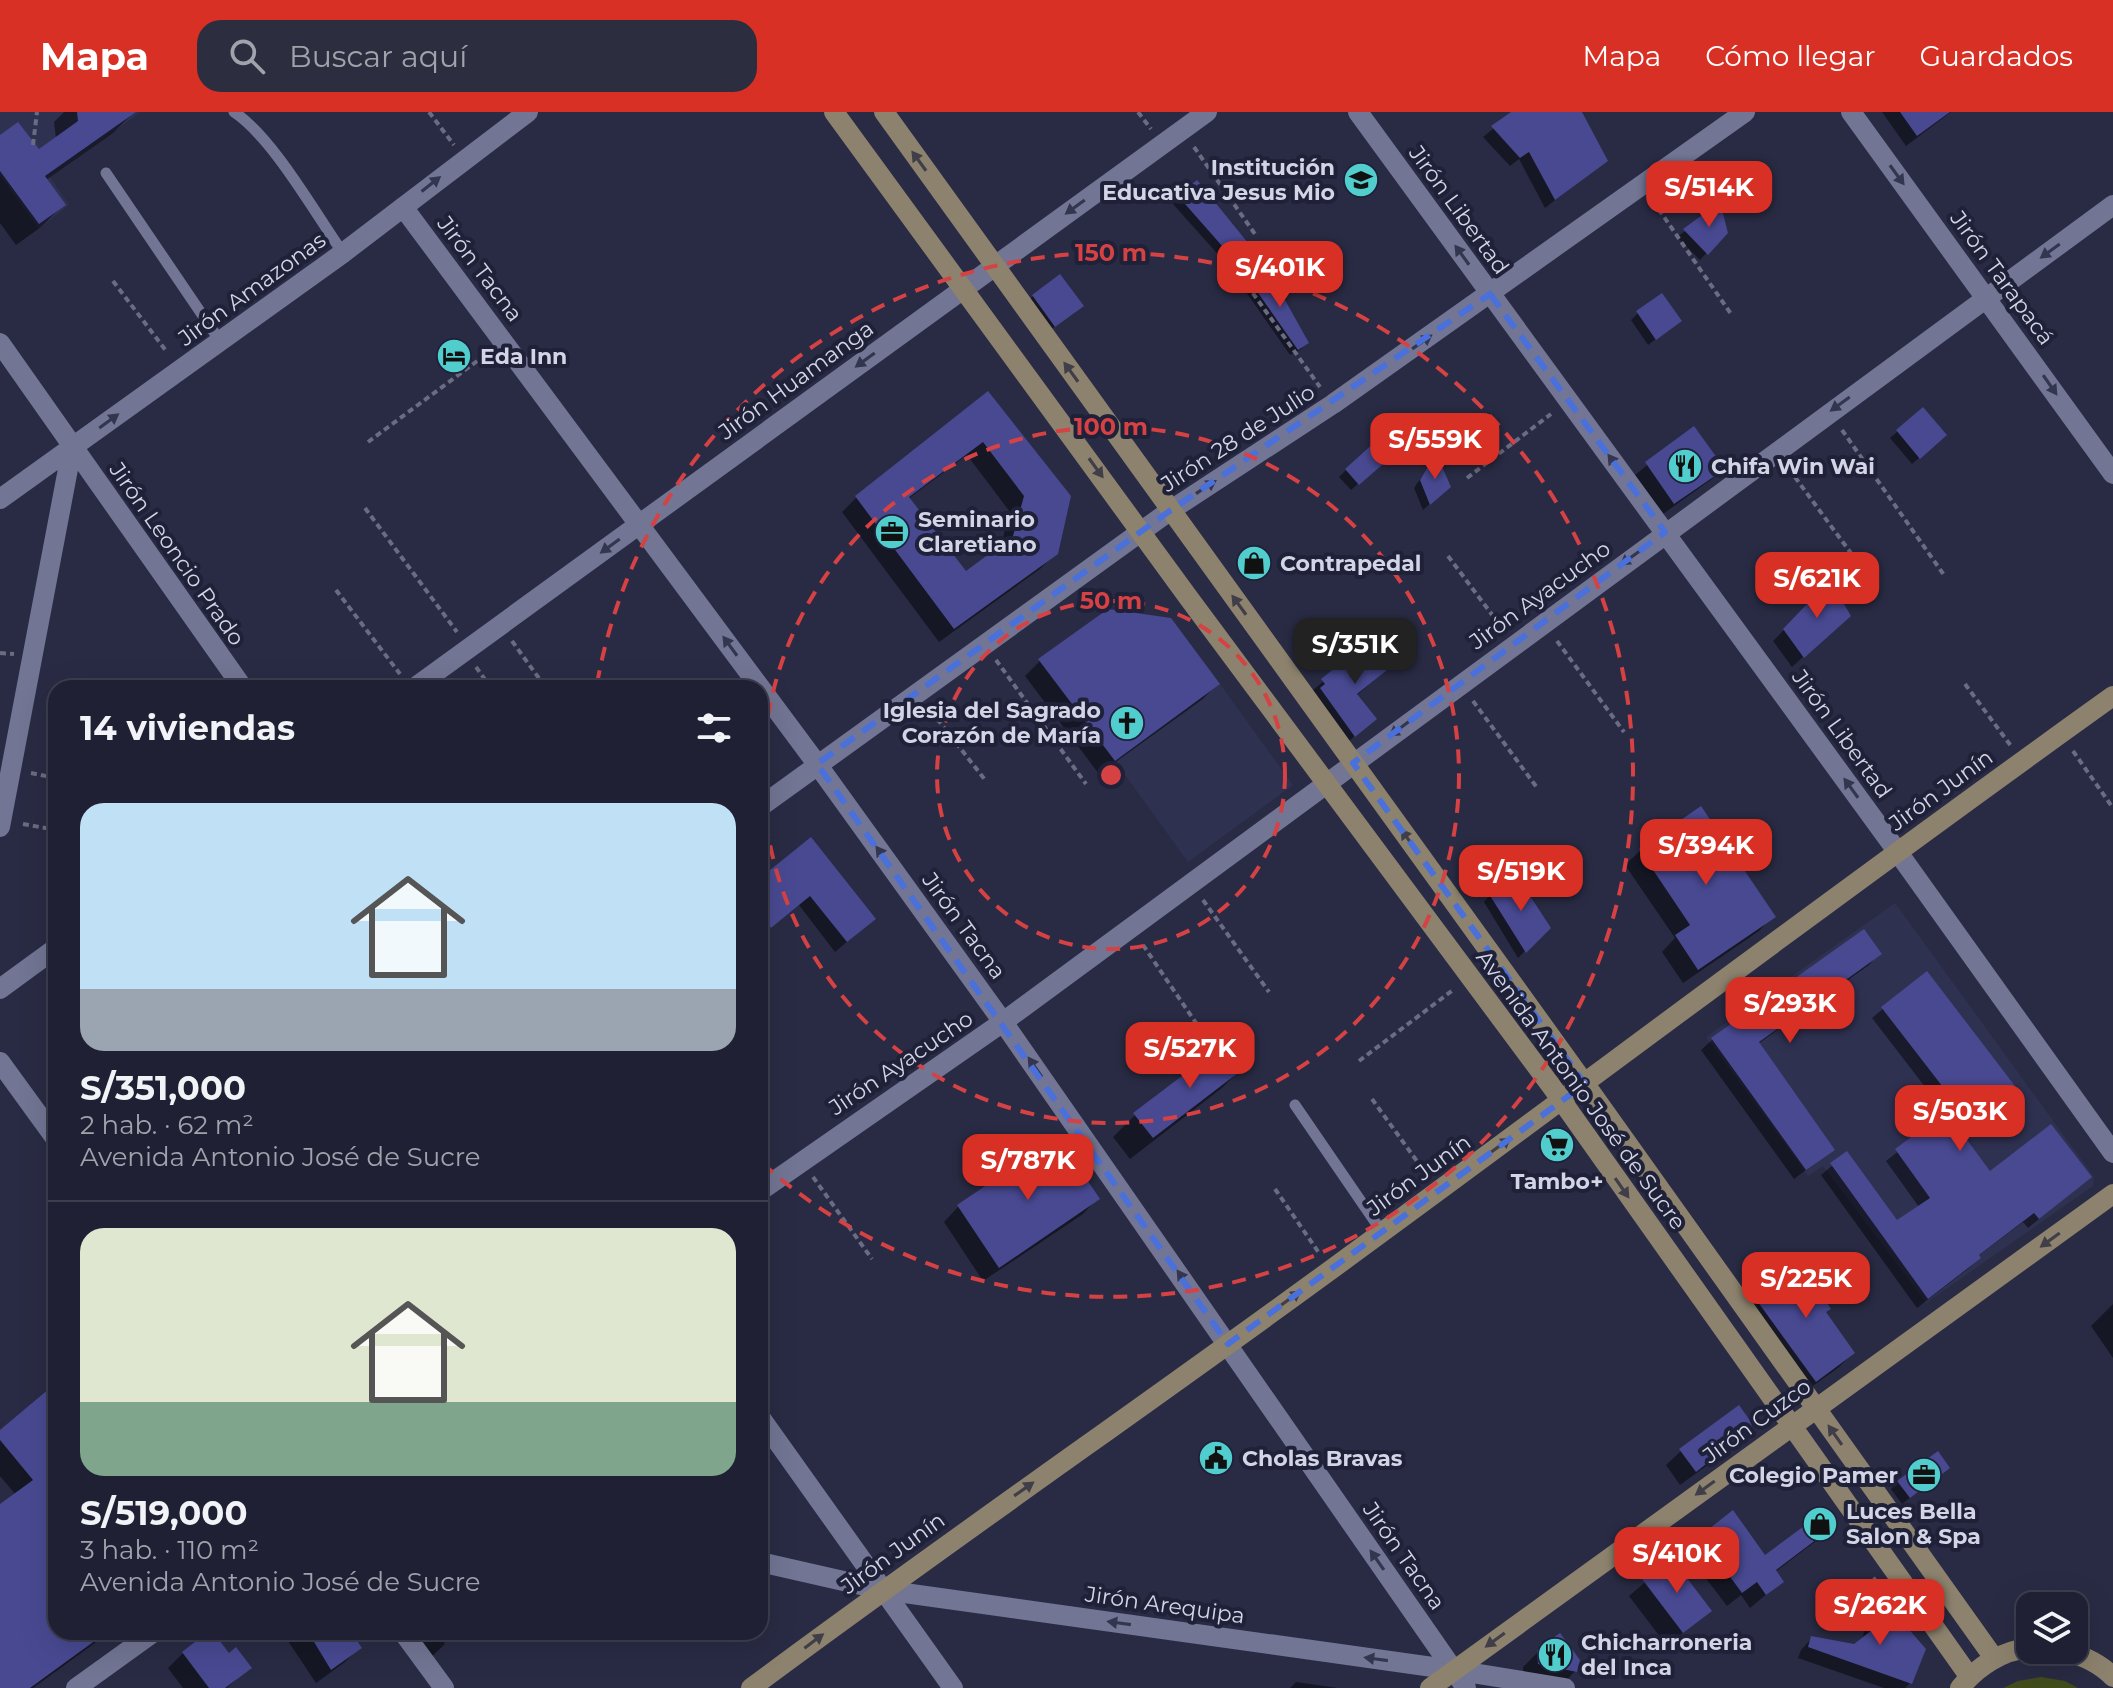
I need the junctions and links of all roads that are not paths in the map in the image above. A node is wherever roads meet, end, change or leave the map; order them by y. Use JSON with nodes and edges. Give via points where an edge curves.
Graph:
{"nodes":[{"id":1,"x":234,"y":112,"type":"edge"},
{"id":2,"x":528,"y":112,"type":"edge"},
{"id":3,"x":834,"y":112,"type":"edge"},
{"id":4,"x":884,"y":112,"type":"edge"},
{"id":5,"x":1207,"y":112,"type":"edge"},
{"id":6,"x":1358,"y":112,"type":"edge"},
{"id":7,"x":1745,"y":112,"type":"edge"},
{"id":8,"x":1851,"y":112,"type":"edge"},
{"id":9,"x":106,"y":173,"type":"dead end"},
{"id":10,"x":2113,"y":205,"type":"edge"},
{"id":11,"x":403,"y":207,"type":"junction"},
{"id":12,"x":343,"y":253,"type":"junction"},
{"id":13,"x":994,"y":266,"type":"junction"},
{"id":14,"x":963,"y":288,"type":"junction"},
{"id":15,"x":1490,"y":294,"type":"junction"},
{"id":16,"x":1987,"y":297,"type":"junction"},
{"id":17,"x":220,"y":341,"type":"junction"},
{"id":18,"x":0,"y":343,"type":"edge"},
{"id":19,"x":72,"y":448,"type":"junction"},
{"id":20,"x":2113,"y":474,"type":"edge"},
{"id":21,"x":0,"y":499,"type":"edge"},
{"id":22,"x":1171,"y":510,"type":"junction"},
{"id":23,"x":640,"y":524,"type":"junction"},
{"id":24,"x":1142,"y":531,"type":"junction"},
{"id":25,"x":1665,"y":532,"type":"junction"},
{"id":26,"x":237,"y":680,"type":"edge"},
{"id":27,"x":411,"y":680,"type":"edge"},
{"id":28,"x":755,"y":680,"type":"edge"},
{"id":29,"x":2113,"y":696,"type":"edge"},
{"id":30,"x":768,"y":698,"type":"edge"},
{"id":31,"x":1353,"y":763,"type":"junction"},
{"id":32,"x":817,"y":764,"type":"junction"},
{"id":33,"x":1326,"y":784,"type":"junction"},
{"id":34,"x":768,"y":801,"type":"edge"},
{"id":35,"x":1,"y":823,"type":"edge"},
{"id":36,"x":1897,"y":851,"type":"junction"},
{"id":37,"x":48,"y":954,"type":"edge"},
{"id":38,"x":0,"y":989,"type":"edge"},
{"id":39,"x":1003,"y":1022,"type":"junction"},
{"id":40,"x":0,"y":1062,"type":"edge"},
{"id":41,"x":1585,"y":1084,"type":"junction"},
{"id":42,"x":1561,"y":1101,"type":"junction"},
{"id":43,"x":1295,"y":1105,"type":"dead end"},
{"id":44,"x":48,"y":1128,"type":"edge"},
{"id":45,"x":2113,"y":1153,"type":"edge"},
{"id":46,"x":768,"y":1185,"type":"edge"},
{"id":47,"x":2113,"y":1194,"type":"edge"},
{"id":48,"x":1382,"y":1232,"type":"junction"},
{"id":49,"x":1228,"y":1344,"type":"junction"},
{"id":50,"x":1816,"y":1408,"type":"junction"},
{"id":51,"x":1791,"y":1426,"type":"junction"},
{"id":52,"x":768,"y":1428,"type":"edge"},
{"id":53,"x":768,"y":1564,"type":"edge"},
{"id":54,"x":883,"y":1590,"type":"junction"},
{"id":55,"x":143,"y":1640,"type":"edge"},
{"id":56,"x":409,"y":1640,"type":"edge"},
{"id":57,"x":2016,"y":1652,"type":"edge"},
{"id":58,"x":1994,"y":1658,"type":"junction"},
{"id":59,"x":2088,"y":1659,"type":"edge"},
{"id":60,"x":1454,"y":1670,"type":"junction"},
{"id":61,"x":2113,"y":1677,"type":"edge"},
{"id":62,"x":1964,"y":1682,"type":"edge"},
{"id":63,"x":76,"y":1688,"type":"edge"},
{"id":64,"x":444,"y":1688,"type":"edge"},
{"id":65,"x":751,"y":1688,"type":"edge"},
{"id":66,"x":953,"y":1688,"type":"edge"},
{"id":67,"x":1430,"y":1688,"type":"edge"},
{"id":68,"x":1466,"y":1688,"type":"edge"},
{"id":69,"x":1565,"y":1688,"type":"edge"}],
"edges":[{"from":1,"to":12,"type":"lane","via":[[266,142]]},
{"from":11,"to":2,"type":"street","name":"Jirón Amazonas","one_way":true},
{"from":3,"to":14,"type":"main road","name":"Avenida Antonio José de Sucre"},
{"from":13,"to":4,"type":"main road","name":"Avenida Antonio José de Sucre","one_way":true},
{"from":5,"to":13,"type":"street","name":"Jirón Huamanga","one_way":true},
{"from":15,"to":6,"type":"street","name":"Jirón Libertad","one_way":true},
{"from":7,"to":15,"type":"street","name":"Jirón 28 de Julio"},
{"from":8,"to":16,"type":"street","name":"Jirón Tarapacá","one_way":true},
{"from":9,"to":17,"type":"lane"},
{"from":10,"to":16,"type":"street","name":"Jirón Ayacucho","one_way":true},
{"from":11,"to":12,"type":"street","name":"Jirón Amazonas"},
{"from":11,"to":23,"type":"street","name":"Jirón Tacna"},
{"from":12,"to":17,"type":"street","name":"Jirón Amazonas"},
{"from":13,"to":14,"type":"street","name":"Jirón Huamanga"},
{"from":22,"to":13,"type":"main road","name":"Avenida Antonio José de Sucre","one_way":true},
{"from":14,"to":23,"type":"street","name":"Jirón Huamanga","one_way":true},
{"from":14,"to":24,"type":"main road","name":"Avenida Antonio José de Sucre","one_way":true},
{"from":22,"to":15,"type":"street","name":"Jirón 28 de Julio","one_way":true},
{"from":25,"to":15,"type":"street","name":"Jirón Libertad","one_way":true},
{"from":16,"to":20,"type":"street","name":"Jirón Tarapacá","one_way":true},
{"from":16,"to":25,"type":"street","name":"Jirón Ayacucho","one_way":true},
{"from":19,"to":17,"type":"street","name":"Jirón Amazonas","one_way":true},
{"from":18,"to":19,"type":"street","name":"Jirón Leoncio Prado"},
{"from":19,"to":21,"type":"street","name":"Jirón Amazonas"},
{"from":19,"to":26,"type":"street","name":"Jirón Leoncio Prado"},
{"from":19,"to":35,"type":"street"},
{"from":22,"to":24,"type":"street","name":"Jirón 28 de Julio"},
{"from":31,"to":22,"type":"main road","name":"Avenida Antonio José de Sucre","one_way":true},
{"from":23,"to":27,"type":"street","name":"Jirón Huamanga","one_way":true,"via":[[469,648]]},
{"from":28,"to":23,"type":"street","name":"Jirón Tacna","one_way":true},
{"from":24,"to":32,"type":"street","name":"Jirón 28 de Julio"},
{"from":24,"to":33,"type":"main road","name":"Avenida Antonio José de Sucre"},
{"from":25,"to":31,"type":"street","name":"Jirón Ayacucho","one_way":true},
{"from":36,"to":25,"type":"street","name":"Jirón Libertad","one_way":true},
{"from":29,"to":36,"type":"main road","name":"Jirón Junín"},
{"from":32,"to":30,"type":"street","name":"Jirón Tacna","one_way":true},
{"from":31,"to":33,"type":"street","name":"Jirón Ayacucho"},
{"from":41,"to":31,"type":"main road","name":"Avenida Antonio José de Sucre","one_way":true},
{"from":32,"to":34,"type":"street","name":"Jirón 28 de Julio"},
{"from":39,"to":32,"type":"street","name":"Jirón Tacna","one_way":true},
{"from":33,"to":39,"type":"street","name":"Jirón Ayacucho"},
{"from":33,"to":42,"type":"main road","name":"Avenida Antonio José de Sucre"},
{"from":36,"to":41,"type":"main road","name":"Jirón Junín"},
{"from":36,"to":45,"type":"street","name":"Jirón Libertad"},
{"from":37,"to":38,"type":"street"},
{"from":39,"to":46,"type":"street","name":"Jirón Ayacucho"},
{"from":49,"to":39,"type":"street","name":"Jirón Tacna","one_way":true},
{"from":40,"to":44,"type":"street"},
{"from":41,"to":42,"type":"main road","name":"Jirón Junín"},
{"from":41,"to":50,"type":"main road","name":"Avenida Antonio José de Sucre"},
{"from":48,"to":42,"type":"main road","name":"Jirón Junín","one_way":true},
{"from":42,"to":51,"type":"main road","name":"Avenida Antonio José de Sucre","one_way":true},
{"from":43,"to":48,"type":"lane"},
{"from":47,"to":50,"type":"main road","name":"Jirón Cuzco","one_way":true},
{"from":49,"to":48,"type":"main road","name":"Jirón Junín","one_way":true},
{"from":54,"to":49,"type":"main road","name":"Jirón Junín","one_way":true},
{"from":60,"to":49,"type":"street","name":"Jirón Tacna","one_way":true},
{"from":50,"to":51,"type":"main road","name":"Jirón Cuzco"},
{"from":58,"to":50,"type":"main road","name":"Avenida Antonio José de Sucre","one_way":true},
{"from":51,"to":60,"type":"main road","name":"Jirón Cuzco","one_way":true},
{"from":51,"to":62,"type":"main road","name":"Avenida Antonio José de Sucre"},
{"from":52,"to":54,"type":"street"},
{"from":53,"to":54,"type":"street","name":"Jirón Arequipa"},
{"from":60,"to":54,"type":"street","name":"Jirón Arequipa","one_way":true},
{"from":65,"to":54,"type":"main road","name":"Jirón Junín","one_way":true},
{"from":54,"to":66,"type":"street"},
{"from":55,"to":63,"type":"street"},
{"from":56,"to":64,"type":"street"},
{"from":57,"to":58,"type":"main road"},
{"from":58,"to":62,"type":"main road"},
{"from":59,"to":61,"type":"main road"},
{"from":60,"to":67,"type":"main road","name":"Jirón Cuzco"},
{"from":60,"to":68,"type":"street","name":"Jirón Tacna"},
{"from":60,"to":69,"type":"street","name":"Jirón Arequipa"}]}
